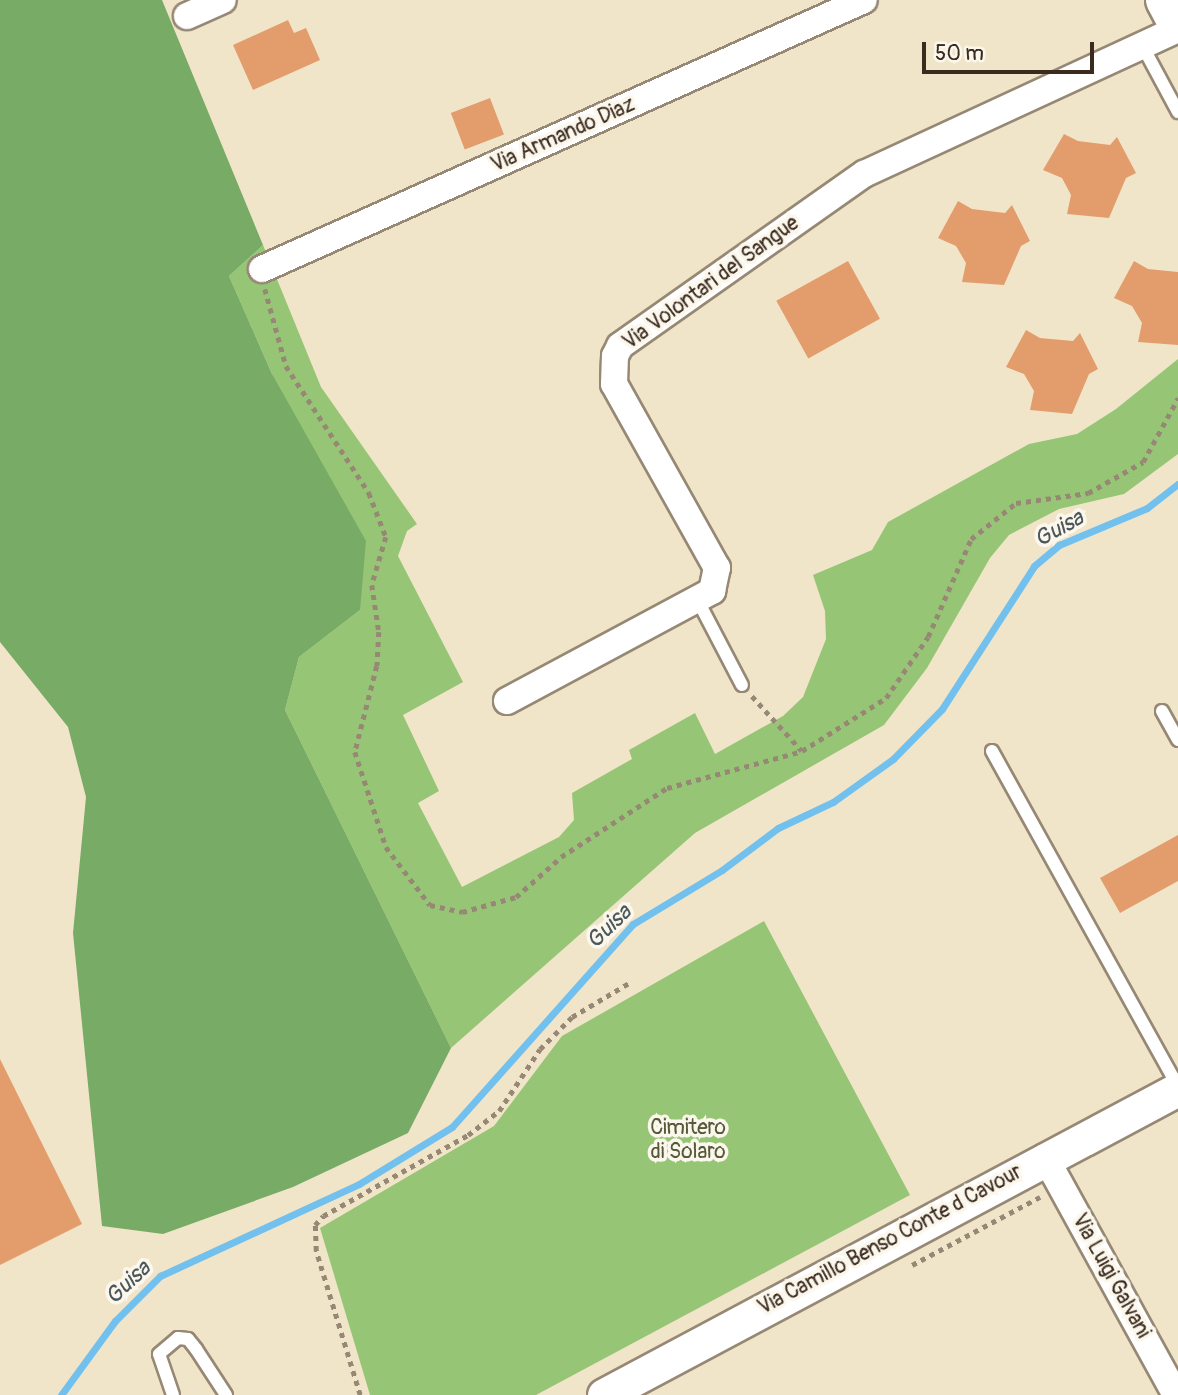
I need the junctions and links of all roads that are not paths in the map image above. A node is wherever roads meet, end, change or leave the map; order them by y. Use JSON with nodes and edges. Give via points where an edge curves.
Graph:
{"nodes":[{"id":1,"x":223,"y":0,"type":"edge"},
{"id":2,"x":864,"y":0,"type":"edge"},
{"id":3,"x":1165,"y":0,"type":"edge"},
{"id":4,"x":187,"y":16,"type":"dead end"},
{"id":5,"x":1178,"y":27,"type":"edge"},
{"id":6,"x":1143,"y":47,"type":"junction"},
{"id":7,"x":1178,"y":112,"type":"edge"},
{"id":8,"x":262,"y":269,"type":"dead end"},
{"id":9,"x":697,"y":599,"type":"junction"},
{"id":10,"x":742,"y":685,"type":"road end"},
{"id":11,"x":507,"y":701,"type":"dead end"},
{"id":12,"x":1162,"y":711,"type":"dead end"},
{"id":13,"x":1178,"y":740,"type":"edge"},
{"id":14,"x":992,"y":751,"type":"dead end"},
{"id":15,"x":1178,"y":1087,"type":"edge"},
{"id":16,"x":1045,"y":1157,"type":"junction"},
{"id":17,"x":173,"y":1395,"type":"edge"},
{"id":18,"x":226,"y":1395,"type":"edge"},
{"id":19,"x":604,"y":1395,"type":"edge"},
{"id":20,"x":1176,"y":1395,"type":"edge"}],
"edges":[{"from":1,"to":4,"type":"street"},
{"from":2,"to":8,"type":"street","name":"Via Armando Diaz"},
{"from":3,"to":5,"type":"main road"},
{"from":5,"to":6,"type":"street","name":"Via Volontari del Sangue"},
{"from":6,"to":7,"type":"lane"},
{"from":6,"to":9,"type":"street","name":"Via Volontari del Sangue","via":[[864,174],[620,346],[613,363],[614,384],[717,568],[712,591]]},
{"from":9,"to":10,"type":"lane"},
{"from":9,"to":11,"type":"street","name":"Via Volontari del Sangue"},
{"from":12,"to":13,"type":"lane"},
{"from":14,"to":15,"type":"lane"},
{"from":15,"to":16,"type":"street","name":"Via Camillo Benso Conte d Cavour"},
{"from":16,"to":19,"type":"street","name":"Via Camillo Benso Conte d Cavour"},
{"from":16,"to":20,"type":"street","name":"Via Luigi Galvani"},
{"from":17,"to":18,"type":"lane","via":[[159,1354],[178,1338],[188,1339]]}]}
